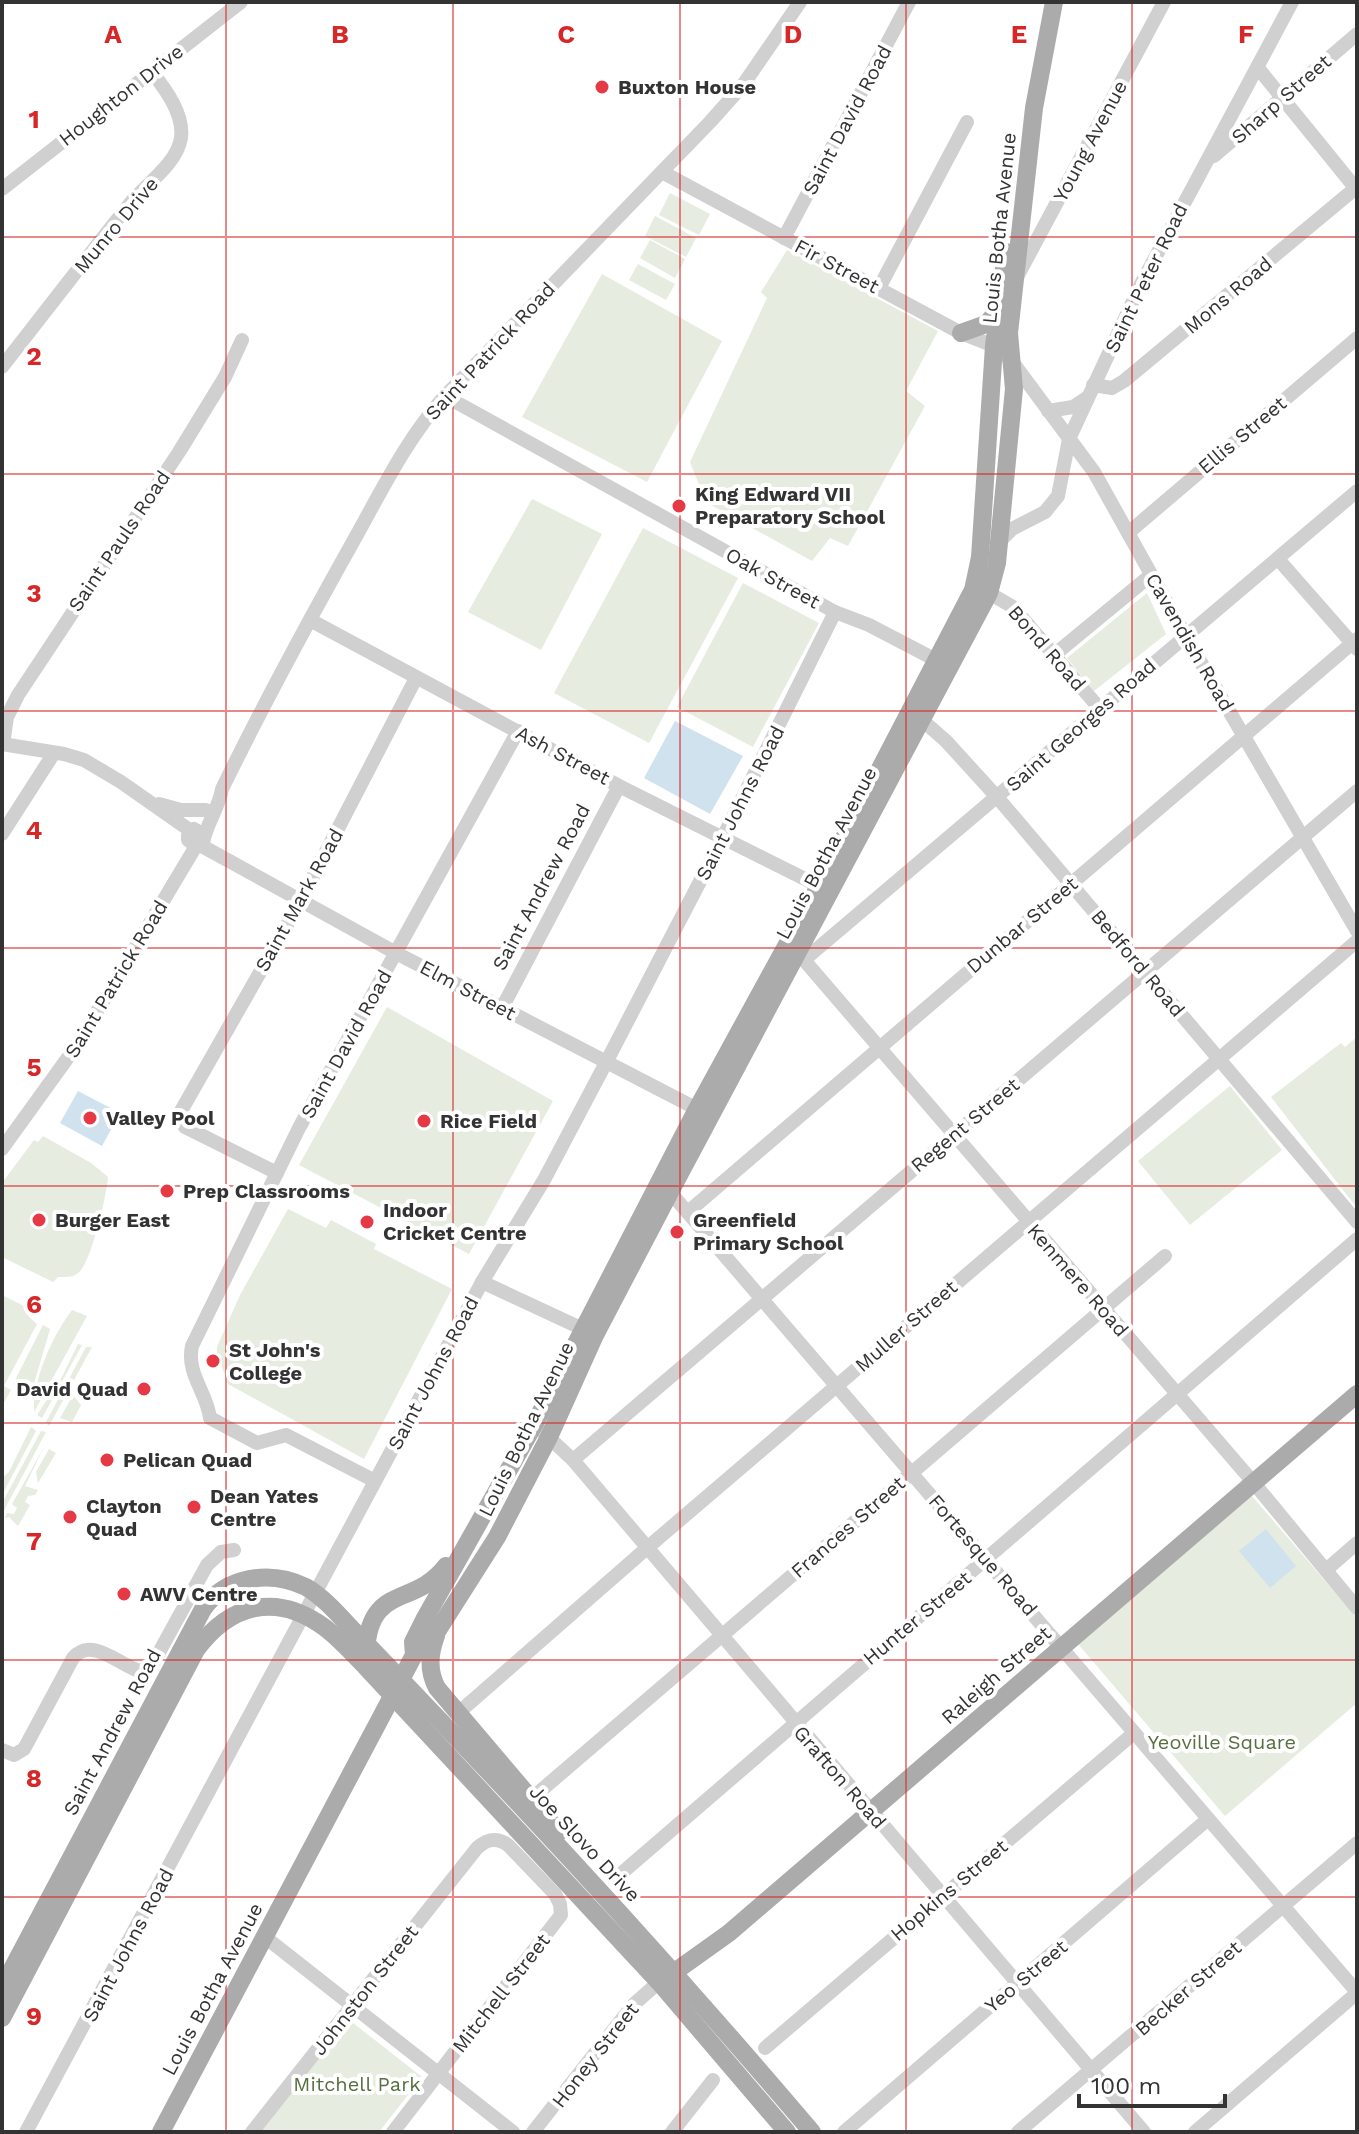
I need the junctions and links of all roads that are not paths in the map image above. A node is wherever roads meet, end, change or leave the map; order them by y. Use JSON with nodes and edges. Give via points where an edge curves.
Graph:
{"nodes":[{"id":1,"x":241,"y":2,"type":"edge"},
{"id":2,"x":800,"y":2,"type":"edge"},
{"id":3,"x":909,"y":2,"type":"edge"},
{"id":4,"x":1043,"y":2,"type":"edge"},
{"id":5,"x":1054,"y":2,"type":"edge"},
{"id":6,"x":1164,"y":2,"type":"edge"},
{"id":7,"x":1292,"y":2,"type":"edge"},
{"id":8,"x":1357,"y":34,"type":"edge"},
{"id":9,"x":1258,"y":68,"type":"junction"},
{"id":10,"x":152,"y":72,"type":"junction"},
{"id":11,"x":1282,"y":97,"type":"junction"},
{"id":12,"x":967,"y":122,"type":"dead end"},
{"id":13,"x":1205,"y":164,"type":"junction"},
{"id":14,"x":662,"y":172,"type":"junction"},
{"id":15,"x":2,"y":189,"type":"edge"},
{"id":16,"x":1356,"y":189,"type":"edge"},
{"id":17,"x":784,"y":238,"type":"junction"},
{"id":18,"x":1016,"y":280,"type":"junction"},
{"id":19,"x":879,"y":288,"type":"junction"},
{"id":20,"x":998,"y":311,"type":"junction"},
{"id":21,"x":961,"y":333,"type":"junction"},
{"id":22,"x":1357,"y":338,"type":"edge"},
{"id":23,"x":242,"y":340,"type":"dead end"},
{"id":24,"x":994,"y":346,"type":"junction"},
{"id":25,"x":1011,"y":360,"type":"junction"},
{"id":26,"x":2,"y":367,"type":"edge"},
{"id":27,"x":1091,"y":391,"type":"junction"},
{"id":28,"x":445,"y":396,"type":"junction"},
{"id":29,"x":1048,"y":411,"type":"junction"},
{"id":30,"x":1069,"y":439,"type":"junction"},
{"id":31,"x":1094,"y":472,"type":"junction"},
{"id":32,"x":1064,"y":474,"type":"junction"},
{"id":33,"x":1357,"y":491,"type":"edge"},
{"id":34,"x":1128,"y":533,"type":"junction"},
{"id":35,"x":999,"y":542,"type":"junction"},
{"id":36,"x":1278,"y":559,"type":"junction"},
{"id":37,"x":1151,"y":575,"type":"junction"},
{"id":38,"x":989,"y":593,"type":"junction"},
{"id":39,"x":835,"y":612,"type":"junction"},
{"id":40,"x":310,"y":620,"type":"junction"},
{"id":41,"x":1185,"y":635,"type":"junction"},
{"id":42,"x":1355,"y":644,"type":"edge"},
{"id":43,"x":1054,"y":655,"type":"junction"},
{"id":44,"x":936,"y":660,"type":"junction"},
{"id":45,"x":416,"y":678,"type":"junction"},
{"id":46,"x":1100,"y":709,"type":"junction"},
{"id":47,"x":917,"y":715,"type":"junction"},
{"id":48,"x":518,"y":731,"type":"junction"},
{"id":49,"x":1244,"y":736,"type":"junction"},
{"id":50,"x":2,"y":744,"type":"edge"},
{"id":51,"x":54,"y":753,"type":"junction"},
{"id":52,"x":619,"y":786,"type":"junction"},
{"id":53,"x":222,"y":789,"type":"junction"},
{"id":54,"x":1357,"y":791,"type":"edge"},
{"id":55,"x":140,"y":797,"type":"junction"},
{"id":56,"x":997,"y":797,"type":"junction"},
{"id":57,"x":206,"y":810,"type":"junction"},
{"id":58,"x":2,"y":834,"type":"edge"},
{"id":59,"x":1303,"y":837,"type":"junction"},
{"id":60,"x":196,"y":838,"type":"junction"},
{"id":61,"x":722,"y":839,"type":"junction"},
{"id":62,"x":1071,"y":884,"type":"junction"},
{"id":63,"x":825,"y":889,"type":"junction"},
{"id":64,"x":300,"y":902,"type":"junction"},
{"id":65,"x":1357,"y":931,"type":"edge"},
{"id":66,"x":1357,"y":941,"type":"edge"},
{"id":67,"x":396,"y":953,"type":"junction"},
{"id":68,"x":800,"y":958,"type":"junction"},
{"id":69,"x":1145,"y":971,"type":"junction"},
{"id":70,"x":502,"y":1008,"type":"junction"},
{"id":71,"x":878,"y":1048,"type":"junction"},
{"id":72,"x":1219,"y":1058,"type":"junction"},
{"id":73,"x":606,"y":1062,"type":"junction"},
{"id":74,"x":704,"y":1113,"type":"junction"},
{"id":75,"x":953,"y":1135,"type":"junction"},
{"id":76,"x":2,"y":1149,"type":"edge"},
{"id":77,"x":277,"y":1173,"type":"junction"},
{"id":78,"x":670,"y":1192,"type":"junction"},
{"id":79,"x":688,"y":1212,"type":"junction"},
{"id":80,"x":1028,"y":1222,"type":"junction"},
{"id":81,"x":1357,"y":1222,"type":"edge"},
{"id":82,"x":1357,"y":1239,"type":"edge"},
{"id":83,"x":1165,"y":1256,"type":"dead end"},
{"id":84,"x":482,"y":1282,"type":"junction"},
{"id":85,"x":763,"y":1298,"type":"junction"},
{"id":86,"x":1103,"y":1309,"type":"junction"},
{"id":87,"x":583,"y":1329,"type":"junction"},
{"id":88,"x":837,"y":1386,"type":"junction"},
{"id":89,"x":1176,"y":1394,"type":"junction"},
{"id":90,"x":1357,"y":1394,"type":"edge"},
{"id":91,"x":534,"y":1425,"type":"junction"},
{"id":92,"x":549,"y":1437,"type":"junction"},
{"id":93,"x":573,"y":1460,"type":"junction"},
{"id":94,"x":911,"y":1472,"type":"junction"},
{"id":95,"x":375,"y":1481,"type":"junction"},
{"id":96,"x":1253,"y":1482,"type":"junction"},
{"id":97,"x":491,"y":1498,"type":"junction"},
{"id":98,"x":1357,"y":1543,"type":"edge"},
{"id":99,"x":647,"y":1548,"type":"junction"},
{"id":100,"x":234,"y":1550,"type":"dead end"},
{"id":101,"x":987,"y":1559,"type":"junction"},
{"id":102,"x":1326,"y":1570,"type":"junction"},
{"id":103,"x":238,"y":1581,"type":"junction"},
{"id":104,"x":316,"y":1593,"type":"junction"},
{"id":105,"x":259,"y":1607,"type":"junction"},
{"id":106,"x":1357,"y":1608,"type":"edge"},
{"id":107,"x":303,"y":1615,"type":"junction"},
{"id":108,"x":438,"y":1630,"type":"junction"},
{"id":109,"x":720,"y":1636,"type":"junction"},
{"id":110,"x":366,"y":1644,"type":"junction"},
{"id":111,"x":1062,"y":1646,"type":"junction"},
{"id":112,"x":411,"y":1662,"type":"junction"},
{"id":113,"x":365,"y":1666,"type":"junction"},
{"id":114,"x":457,"y":1714,"type":"junction"},
{"id":115,"x":794,"y":1723,"type":"junction"},
{"id":116,"x":1134,"y":1733,"type":"junction"},
{"id":117,"x":2,"y":1750,"type":"edge"},
{"id":118,"x":531,"y":1799,"type":"junction"},
{"id":119,"x":871,"y":1813,"type":"junction"},
{"id":120,"x":1208,"y":1819,"type":"junction"},
{"id":121,"x":1357,"y":1843,"type":"edge"},
{"id":122,"x":477,"y":1848,"type":"joint"},
{"id":123,"x":623,"y":1872,"type":"dead end"},
{"id":124,"x":600,"y":1891,"type":"junction"},
{"id":125,"x":943,"y":1895,"type":"junction"},
{"id":126,"x":1284,"y":1906,"type":"junction"},
{"id":127,"x":265,"y":1937,"type":"junction"},
{"id":128,"x":667,"y":1977,"type":"junction"},
{"id":129,"x":1019,"y":1982,"type":"junction"},
{"id":130,"x":2,"y":1988,"type":"edge"},
{"id":131,"x":1357,"y":1992,"type":"edge"},
{"id":132,"x":352,"y":2007,"type":"junction"},
{"id":133,"x":2,"y":2018,"type":"edge"},
{"id":134,"x":765,"y":2048,"type":"dead end"},
{"id":135,"x":1093,"y":2070,"type":"junction"},
{"id":136,"x":439,"y":2074,"type":"junction"},
{"id":137,"x":713,"y":2080,"type":"dead end"},
{"id":138,"x":782,"y":2128,"type":"edge"},
{"id":139,"x":26,"y":2132,"type":"edge"},
{"id":140,"x":161,"y":2132,"type":"edge"},
{"id":141,"x":252,"y":2132,"type":"edge"},
{"id":142,"x":393,"y":2132,"type":"edge"},
{"id":143,"x":513,"y":2132,"type":"edge"},
{"id":144,"x":533,"y":2132,"type":"edge"},
{"id":145,"x":672,"y":2132,"type":"edge"},
{"id":146,"x":812,"y":2132,"type":"edge"},
{"id":147,"x":844,"y":2132,"type":"edge"},
{"id":148,"x":1018,"y":2132,"type":"edge"},
{"id":149,"x":1144,"y":2132,"type":"edge"},
{"id":150,"x":1195,"y":2132,"type":"edge"}],
"edges":[{"from":1,"to":10,"type":"street","name":"Houghton Drive"},
{"from":2,"to":14,"type":"street","name":"Saint Patrick Road","via":[[731,99]]},
{"from":3,"to":17,"type":"street","name":"Saint David Road"},
{"from":4,"to":20,"type":"main road","name":"Louis Botha Avenue","via":[[1023,107]]},
{"from":5,"to":18,"type":"main road","name":"Louis Botha Avenue","via":[[1034,108]]},
{"from":6,"to":18,"type":"street","name":"Young Avenue"},
{"from":7,"to":9,"type":"street","name":"Saint Peter Road"},
{"from":8,"to":11,"type":"street","name":"Sharp Street"},
{"from":9,"to":11,"type":"street"},
{"from":9,"to":13,"type":"street","name":"Saint Peter Road"},
{"from":10,"to":15,"type":"street","name":"Houghton Drive"},
{"from":10,"to":26,"type":"street","name":"Munro Drive","via":[[178,114],[179,146]]},
{"from":11,"to":13,"type":"street","name":"Sharp Street"},
{"from":11,"to":16,"type":"street"},
{"from":12,"to":19,"type":"street"},
{"from":13,"to":27,"type":"street","name":"Saint Peter Road"},
{"from":14,"to":17,"type":"street","name":"Fir Street"},
{"from":14,"to":28,"type":"street","name":"Saint Patrick Road"},
{"from":16,"to":27,"type":"street","name":"Mons Road","via":[[1117,387]]},
{"from":17,"to":19,"type":"street","name":"Fir Street"},
{"from":18,"to":25,"type":"main road","name":"Louis Botha Avenue"},
{"from":19,"to":21,"type":"street","name":"Fir Street"},
{"from":20,"to":21,"type":"main road","via":[[986,324]]},
{"from":20,"to":24,"type":"main road","name":"Louis Botha Avenue"},
{"from":21,"to":24,"type":"street","name":"Fir Street"},
{"from":22,"to":34,"type":"street","name":"Ellis Street"},
{"from":23,"to":50,"type":"street","name":"Saint Pauls Road","via":[[179,452],[9,710]]},
{"from":24,"to":25,"type":"street","name":"Fir Street"},
{"from":24,"to":44,"type":"main road","name":"Louis Botha Avenue","via":[[977,574]]},
{"from":25,"to":29,"type":"street","name":"Cavendish Road"},
{"from":25,"to":35,"type":"main road","name":"Louis Botha Avenue","via":[[1014,389]]},
{"from":27,"to":29,"type":"street","name":"Mons Road","via":[[1073,407]]},
{"from":27,"to":30,"type":"street","name":"Saint Peter Road"},
{"from":28,"to":39,"type":"street","name":"Oak Street"},
{"from":28,"to":40,"type":"street","name":"Saint Patrick Road","via":[[410,441]]},
{"from":29,"to":30,"type":"street","name":"Cavendish Road"},
{"from":30,"to":31,"type":"street","name":"Cavendish Road"},
{"from":30,"to":32,"type":"street","name":"Saint Peter Road"},
{"from":31,"to":32,"type":"street","via":[[1079,468]]},
{"from":31,"to":34,"type":"street","name":"Cavendish Road"},
{"from":32,"to":35,"type":"street","name":"Saint Peter Road","via":[[1058,496],[1045,512]]},
{"from":33,"to":36,"type":"street","name":"Saint Georges Road"},
{"from":34,"to":37,"type":"street","name":"Cavendish Road"},
{"from":35,"to":38,"type":"main road","name":"Louis Botha Avenue"},
{"from":36,"to":41,"type":"street","name":"Saint Georges Road"},
{"from":36,"to":42,"type":"street"},
{"from":37,"to":41,"type":"street","name":"Cavendish Road"},
{"from":37,"to":43,"type":"street"},
{"from":38,"to":43,"type":"street","name":"Bond Road","via":[[1013,607]]},
{"from":38,"to":47,"type":"main road","name":"Louis Botha Avenue"},
{"from":39,"to":44,"type":"street","name":"Oak Street"},
{"from":39,"to":61,"type":"street","name":"Saint Johns Road"},
{"from":40,"to":45,"type":"street","name":"Ash Street"},
{"from":40,"to":53,"type":"street","name":"Saint Patrick Road"},
{"from":41,"to":46,"type":"street","name":"Saint Georges Road"},
{"from":41,"to":49,"type":"street","name":"Cavendish Road"},
{"from":42,"to":49,"type":"street","name":"Dunbar Street"},
{"from":43,"to":46,"type":"street","name":"Bond Road"},
{"from":44,"to":47,"type":"main road","name":"Louis Botha Avenue"},
{"from":45,"to":48,"type":"street","name":"Ash Street"},
{"from":45,"to":64,"type":"street","name":"Saint Mark Road"},
{"from":46,"to":56,"type":"street","name":"Saint Georges Road"},
{"from":47,"to":56,"type":"street","name":"Bedford Road"},
{"from":47,"to":63,"type":"main road","name":"Louis Botha Avenue"},
{"from":48,"to":52,"type":"street","name":"Ash Street"},
{"from":48,"to":67,"type":"street","name":"Saint David Road"},
{"from":49,"to":59,"type":"street","name":"Cavendish Road"},
{"from":49,"to":62,"type":"street","name":"Dunbar Street"},
{"from":50,"to":51,"type":"street"},
{"from":51,"to":55,"type":"street","name":"Elm Street","via":[[97,767]]},
{"from":51,"to":58,"type":"street"},
{"from":52,"to":61,"type":"street","name":"Ash Street"},
{"from":52,"to":70,"type":"street","name":"Saint Andrew Road"},
{"from":53,"to":57,"type":"street","name":"Saint Patrick Road"},
{"from":53,"to":60,"type":"street","name":"Saint Patrick Road"},
{"from":54,"to":59,"type":"street","name":"Regent Street"},
{"from":55,"to":57,"type":"street","via":[[181,810]]},
{"from":55,"to":60,"type":"street","name":"Elm Street"},
{"from":56,"to":62,"type":"street","name":"Bedford Road"},
{"from":56,"to":68,"type":"street","name":"Saint Georges Road"},
{"from":57,"to":60,"type":"street","name":"Saint Patrick Road"},
{"from":59,"to":65,"type":"street","name":"Cavendish Road"},
{"from":59,"to":69,"type":"street","name":"Regent Street"},
{"from":60,"to":64,"type":"street","name":"Elm Street"},
{"from":60,"to":76,"type":"street","name":"Saint Patrick Road","via":[[77,1045]]},
{"from":61,"to":63,"type":"street","name":"Ash Street"},
{"from":61,"to":73,"type":"street","name":"Saint Johns Road"},
{"from":62,"to":69,"type":"street","name":"Bedford Road"},
{"from":62,"to":71,"type":"street","name":"Dunbar Street"},
{"from":63,"to":68,"type":"main road","name":"Louis Botha Avenue"},
{"from":63,"to":74,"type":"main road","name":"Louis Botha Avenue"},
{"from":64,"to":67,"type":"street","name":"Elm Street"},
{"from":64,"to":77,"type":"street","name":"Saint Mark Road","via":[[180,1119],[187,1128]]},
{"from":66,"to":72,"type":"street","name":"Muller Street"},
{"from":67,"to":70,"type":"street","name":"Elm Street"},
{"from":67,"to":77,"type":"street","name":"Saint David Road"},
{"from":68,"to":71,"type":"street","name":"Kenmere Road"},
{"from":68,"to":74,"type":"main road","name":"Louis Botha Avenue"},
{"from":69,"to":72,"type":"street","name":"Bedford Road"},
{"from":69,"to":75,"type":"street","name":"Regent Street"},
{"from":70,"to":73,"type":"street","name":"Elm Street"},
{"from":71,"to":75,"type":"street","name":"Kenmere Road"},
{"from":71,"to":79,"type":"street","name":"Dunbar Street"},
{"from":72,"to":80,"type":"street","name":"Muller Street"},
{"from":72,"to":81,"type":"street","name":"Bedford Road"},
{"from":73,"to":74,"type":"street","name":"Elm Street"},
{"from":73,"to":84,"type":"street","name":"Saint Johns Road"},
{"from":74,"to":78,"type":"main road","name":"Louis Botha Avenue"},
{"from":74,"to":87,"type":"main road","name":"Louis Botha Avenue"},
{"from":75,"to":80,"type":"street","name":"Kenmere Road"},
{"from":75,"to":85,"type":"street","name":"Regent Street"},
{"from":77,"to":95,"type":"street","name":"Saint David Road","via":[[192,1346],[191,1364],[210,1418],[257,1443],[286,1435]]},
{"from":78,"to":79,"type":"street","name":"Fortesque Road"},
{"from":78,"to":92,"type":"main road","name":"Louis Botha Avenue"},
{"from":79,"to":85,"type":"street","name":"Fortesque Road"},
{"from":80,"to":86,"type":"street","name":"Kenmere Road"},
{"from":80,"to":88,"type":"street","name":"Muller Street"},
{"from":82,"to":89,"type":"street","name":"Hunter Street"},
{"from":83,"to":86,"type":"street","name":"Frances Street"},
{"from":84,"to":87,"type":"street"},
{"from":84,"to":95,"type":"street","name":"Saint Johns Road"},
{"from":85,"to":88,"type":"street","name":"Fortesque Road"},
{"from":85,"to":93,"type":"street","name":"Regent Street"},
{"from":86,"to":89,"type":"street","name":"Kenmere Road"},
{"from":86,"to":94,"type":"street","name":"Frances Street"},
{"from":87,"to":91,"type":"main road","name":"Louis Botha Avenue"},
{"from":88,"to":94,"type":"street","name":"Fortesque Road"},
{"from":88,"to":99,"type":"street","name":"Muller Street"},
{"from":89,"to":96,"type":"street","name":"Kenmere Road"},
{"from":89,"to":101,"type":"street","name":"Hunter Street"},
{"from":90,"to":96,"type":"main road","name":"Raleigh Street"},
{"from":91,"to":92,"type":"street","name":"Grafton Road"},
{"from":91,"to":97,"type":"main road","name":"Louis Botha Avenue"},
{"from":92,"to":93,"type":"street","name":"Grafton Road"},
{"from":92,"to":108,"type":"main road","name":"Louis Botha Avenue","via":[[497,1537]]},
{"from":93,"to":99,"type":"street","name":"Grafton Road"},
{"from":94,"to":101,"type":"street","name":"Fortesque Road"},
{"from":94,"to":109,"type":"street","name":"Frances Street"},
{"from":95,"to":104,"type":"street","name":"Saint Johns Road"},
{"from":96,"to":102,"type":"street","name":"Kenmere Road"},
{"from":96,"to":111,"type":"main road","name":"Raleigh Street"},
{"from":97,"to":110,"type":"main road","via":[[435,1579],[377,1611]]},
{"from":97,"to":112,"type":"main road","name":"Louis Botha Avenue","via":[[413,1642]]},
{"from":98,"to":102,"type":"street"},
{"from":99,"to":109,"type":"street","name":"Grafton Road"},
{"from":99,"to":114,"type":"street","name":"Muller Street"},
{"from":100,"to":117,"type":"street","via":[[210,1560],[151,1667],[139,1671],[90,1648],[80,1650],[24,1749],[14,1755]]},
{"from":101,"to":111,"type":"street","name":"Fortesque Road"},
{"from":101,"to":115,"type":"street","name":"Hunter Street"},
{"from":102,"to":106,"type":"street","name":"Kenmere Road"},
{"from":103,"to":104,"type":"main road","via":[[272,1578]]},
{"from":103,"to":105,"type":"street"},
{"from":103,"to":130,"type":"main road","name":"Saint Andrew Road","via":[[207,1602],[195,1622]]},
{"from":104,"to":107,"type":"street","name":"Saint Johns Road"},
{"from":104,"to":110,"type":"main road","name":"Joe Slovo Drive"},
{"from":105,"to":107,"type":"main road"},
{"from":105,"to":133,"type":"main road","name":"Saint Andrew Road","via":[[222,1621],[196,1650]]},
{"from":107,"to":113,"type":"main road","name":"Joe Slovo Drive","via":[[331,1632]]},
{"from":107,"to":139,"type":"street","name":"Saint Johns Road"},
{"from":108,"to":112,"type":"main road","name":"Louis Botha Avenue"},
{"from":108,"to":114,"type":"main road","via":[[431,1675]]},
{"from":109,"to":115,"type":"street","name":"Grafton Road"},
{"from":109,"to":118,"type":"street","name":"Frances Street"},
{"from":110,"to":113,"type":"main road"},
{"from":110,"to":124,"type":"main road","name":"Joe Slovo Drive"},
{"from":111,"to":116,"type":"street","name":"Fortesque Road"},
{"from":111,"to":119,"type":"main road","name":"Raleigh Street"},
{"from":112,"to":127,"type":"main road","name":"Louis Botha Avenue"},
{"from":113,"to":128,"type":"main road","name":"Joe Slovo Drive"},
{"from":114,"to":118,"type":"main road"},
{"from":115,"to":119,"type":"street","name":"Grafton Road"},
{"from":115,"to":123,"type":"street","name":"Hunter Street"},
{"from":116,"to":120,"type":"street","name":"Fortesque Road"},
{"from":116,"to":125,"type":"street","name":"Hopkins Street"},
{"from":118,"to":124,"type":"main road","via":[[598,1876]]},
{"from":119,"to":125,"type":"street","name":"Grafton Road"},
{"from":119,"to":128,"type":"main road","name":"Raleigh Street","via":[[729,1933]]},
{"from":120,"to":126,"type":"street","name":"Fortesque Road"},
{"from":120,"to":129,"type":"street","name":"Yeo Street"},
{"from":121,"to":126,"type":"street","name":"Becker Street"},
{"from":122,"to":132,"type":"street","name":"Johnston Street"},
{"from":122,"to":136,"type":"street","name":"Mitchell Street","via":[[493,1840],[508,1845],[555,1894],[561,1915]]},
{"from":124,"to":128,"type":"main road","name":"Joe Slovo Drive"},
{"from":125,"to":129,"type":"street","name":"Grafton Road"},
{"from":125,"to":134,"type":"street","name":"Hopkins Street"},
{"from":126,"to":131,"type":"street","name":"Fortesque Road"},
{"from":126,"to":135,"type":"street","name":"Becker Street"},
{"from":127,"to":132,"type":"street"},
{"from":127,"to":140,"type":"main road","name":"Louis Botha Avenue"},
{"from":128,"to":138,"type":"main road","name":"Joe Slovo Drive"},
{"from":128,"to":144,"type":"street","name":"Honey Street","via":[[633,2005]]},
{"from":128,"to":146,"type":"main road","name":"Joe Slovo Drive"},
{"from":129,"to":135,"type":"street","name":"Grafton Road"},
{"from":129,"to":147,"type":"street","name":"Yeo Street"},
{"from":131,"to":150,"type":"street"},
{"from":132,"to":136,"type":"street"},
{"from":132,"to":141,"type":"street","name":"Johnston Street"},
{"from":135,"to":148,"type":"street","name":"Becker Street"},
{"from":135,"to":149,"type":"street","name":"Grafton Road"},
{"from":136,"to":142,"type":"street","name":"Mitchell Street"},
{"from":136,"to":143,"type":"street"},
{"from":137,"to":145,"type":"street"}]}
